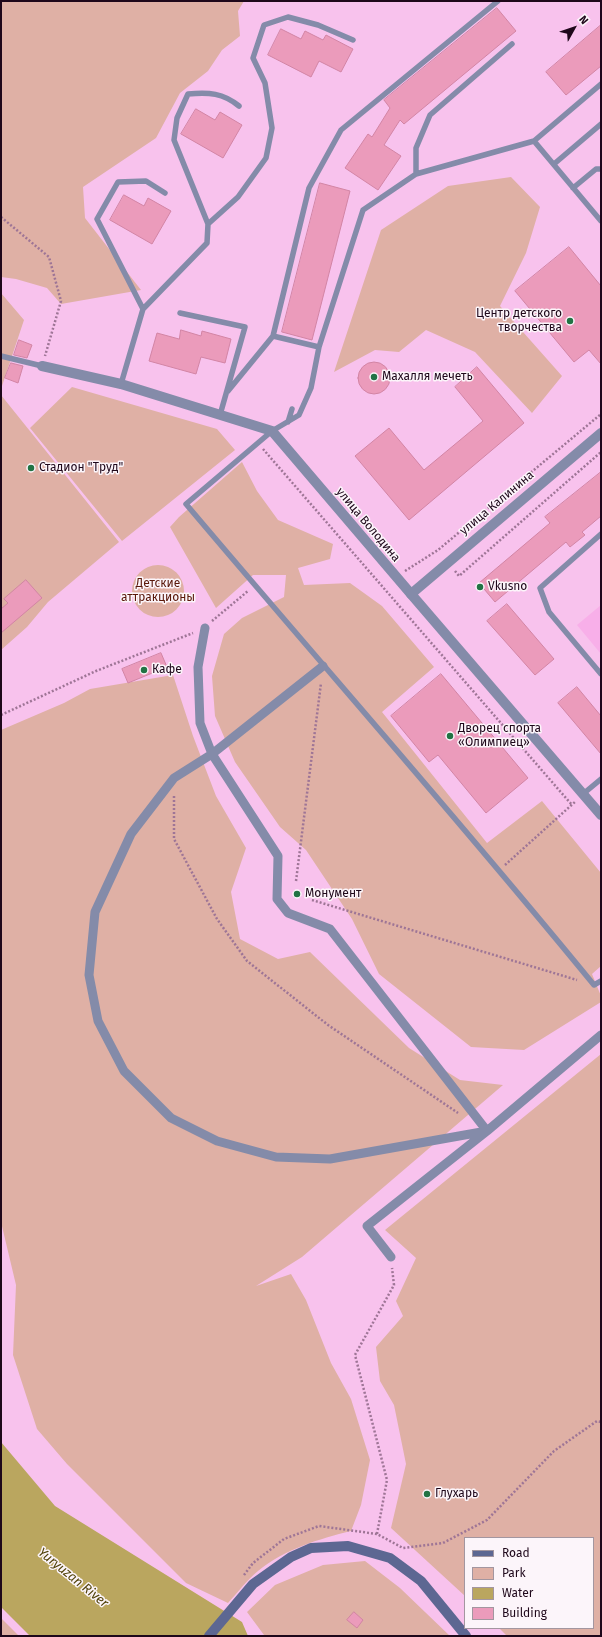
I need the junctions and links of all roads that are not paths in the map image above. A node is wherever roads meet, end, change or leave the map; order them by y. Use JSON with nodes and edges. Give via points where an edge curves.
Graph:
{"nodes":[{"id":1,"x":498,"y":1,"type":"edge"},
{"id":2,"x":353,"y":40,"type":"dead end"},
{"id":3,"x":512,"y":44,"type":"dead end"},
{"id":4,"x":601,"y":84,"type":"edge"},
{"id":5,"x":239,"y":106,"type":"dead end"},
{"id":6,"x":601,"y":124,"type":"edge"},
{"id":7,"x":534,"y":141,"type":"junction"},
{"id":8,"x":554,"y":164,"type":"junction"},
{"id":9,"x":601,"y":169,"type":"edge"},
{"id":10,"x":416,"y":174,"type":"junction"},
{"id":11,"x":573,"y":188,"type":"junction"},
{"id":12,"x":165,"y":193,"type":"dead end"},
{"id":13,"x":601,"y":221,"type":"edge"},
{"id":14,"x":208,"y":224,"type":"junction"},
{"id":15,"x":143,"y":309,"type":"junction"},
{"id":16,"x":180,"y":313,"type":"dead end"},
{"id":17,"x":273,"y":336,"type":"junction"},
{"id":18,"x":319,"y":347,"type":"junction"},
{"id":19,"x":1,"y":356,"type":"edge"},
{"id":20,"x":42,"y":366,"type":"joint"},
{"id":21,"x":121,"y":384,"type":"junction"},
{"id":22,"x":228,"y":391,"type":"junction"},
{"id":23,"x":292,"y":409,"type":"dead end"},
{"id":24,"x":220,"y":415,"type":"junction"},
{"id":25,"x":288,"y":422,"type":"junction"},
{"id":26,"x":272,"y":431,"type":"junction"},
{"id":27,"x":601,"y":433,"type":"edge"},
{"id":28,"x":601,"y":534,"type":"edge"},
{"id":29,"x":411,"y":594,"type":"junction"},
{"id":30,"x":204,"y":628,"type":"road end"},
{"id":31,"x":323,"y":666,"type":"junction"},
{"id":32,"x":601,"y":674,"type":"edge"},
{"id":33,"x":212,"y":754,"type":"junction"},
{"id":34,"x":601,"y":780,"type":"edge"},
{"id":35,"x":583,"y":794,"type":"junction"},
{"id":36,"x":601,"y":815,"type":"edge"},
{"id":37,"x":601,"y":981,"type":"edge"},
{"id":38,"x":601,"y":1035,"type":"edge"},
{"id":39,"x":487,"y":1131,"type":"junction"},
{"id":40,"x":391,"y":1257,"type":"road end"},
{"id":41,"x":209,"y":1636,"type":"edge"},
{"id":42,"x":466,"y":1636,"type":"edge"}],
"edges":[{"from":1,"to":17,"type":"lane","via":[[341,130],[309,188]]},
{"from":2,"to":14,"type":"lane","via":[[318,25],[288,17],[264,25],[253,58],[265,83],[272,128],[266,158],[238,197]]},
{"from":3,"to":10,"type":"lane","via":[[430,115],[416,148]]},
{"from":4,"to":7,"type":"lane"},
{"from":5,"to":14,"type":"lane","via":[[228,97],[203,92],[188,94],[177,118],[174,140]]},
{"from":6,"to":8,"type":"lane"},
{"from":7,"to":8,"type":"lane"},
{"from":7,"to":10,"type":"lane"},
{"from":8,"to":11,"type":"lane"},
{"from":9,"to":11,"type":"lane","via":[[596,169]]},
{"from":10,"to":18,"type":"lane","via":[[363,210]]},
{"from":11,"to":13,"type":"lane"},
{"from":12,"to":15,"type":"lane","via":[[146,181],[118,182],[97,219]]},
{"from":14,"to":15,"type":"lane","via":[[207,243]]},
{"from":15,"to":21,"type":"lane"},
{"from":16,"to":22,"type":"lane","via":[[245,327]]},
{"from":17,"to":18,"type":"lane"},
{"from":17,"to":22,"type":"lane"},
{"from":18,"to":25,"type":"lane","via":[[311,388],[299,415]]},
{"from":19,"to":20,"type":"lane"},
{"from":20,"to":21,"type":"street"},
{"from":21,"to":24,"type":"street"},
{"from":22,"to":24,"type":"lane"},
{"from":23,"to":25,"type":"lane"},
{"from":24,"to":26,"type":"street"},
{"from":25,"to":26,"type":"lane"},
{"from":26,"to":29,"type":"street","name":"улица Володина"},
{"from":26,"to":31,"type":"lane","via":[[186,504]]},
{"from":27,"to":29,"type":"street","name":"улица Калинина"},
{"from":28,"to":32,"type":"lane","via":[[540,588],[549,612]]},
{"from":29,"to":35,"type":"street","name":"улица Володина"},
{"from":30,"to":33,"type":"street","via":[[198,667],[200,723]]},
{"from":31,"to":33,"type":"street"},
{"from":31,"to":37,"type":"lane","via":[[500,869],[594,985]]},
{"from":33,"to":39,"type":"street","via":[[278,856],[277,899],[288,913],[330,928]]},
{"from":33,"to":39,"type":"street","via":[[174,778],[131,834],[95,912],[89,975],[98,1022],[124,1071],[171,1118],[217,1141],[276,1157],[330,1159]]},
{"from":34,"to":35,"type":"lane"},
{"from":35,"to":36,"type":"street","name":"улица Володина"},
{"from":38,"to":39,"type":"street"},
{"from":39,"to":40,"type":"street","via":[[367,1226]]},
{"from":41,"to":42,"type":"main road","via":[[253,1584],[291,1557],[311,1548],[348,1546],[390,1558],[421,1581]]}]}
